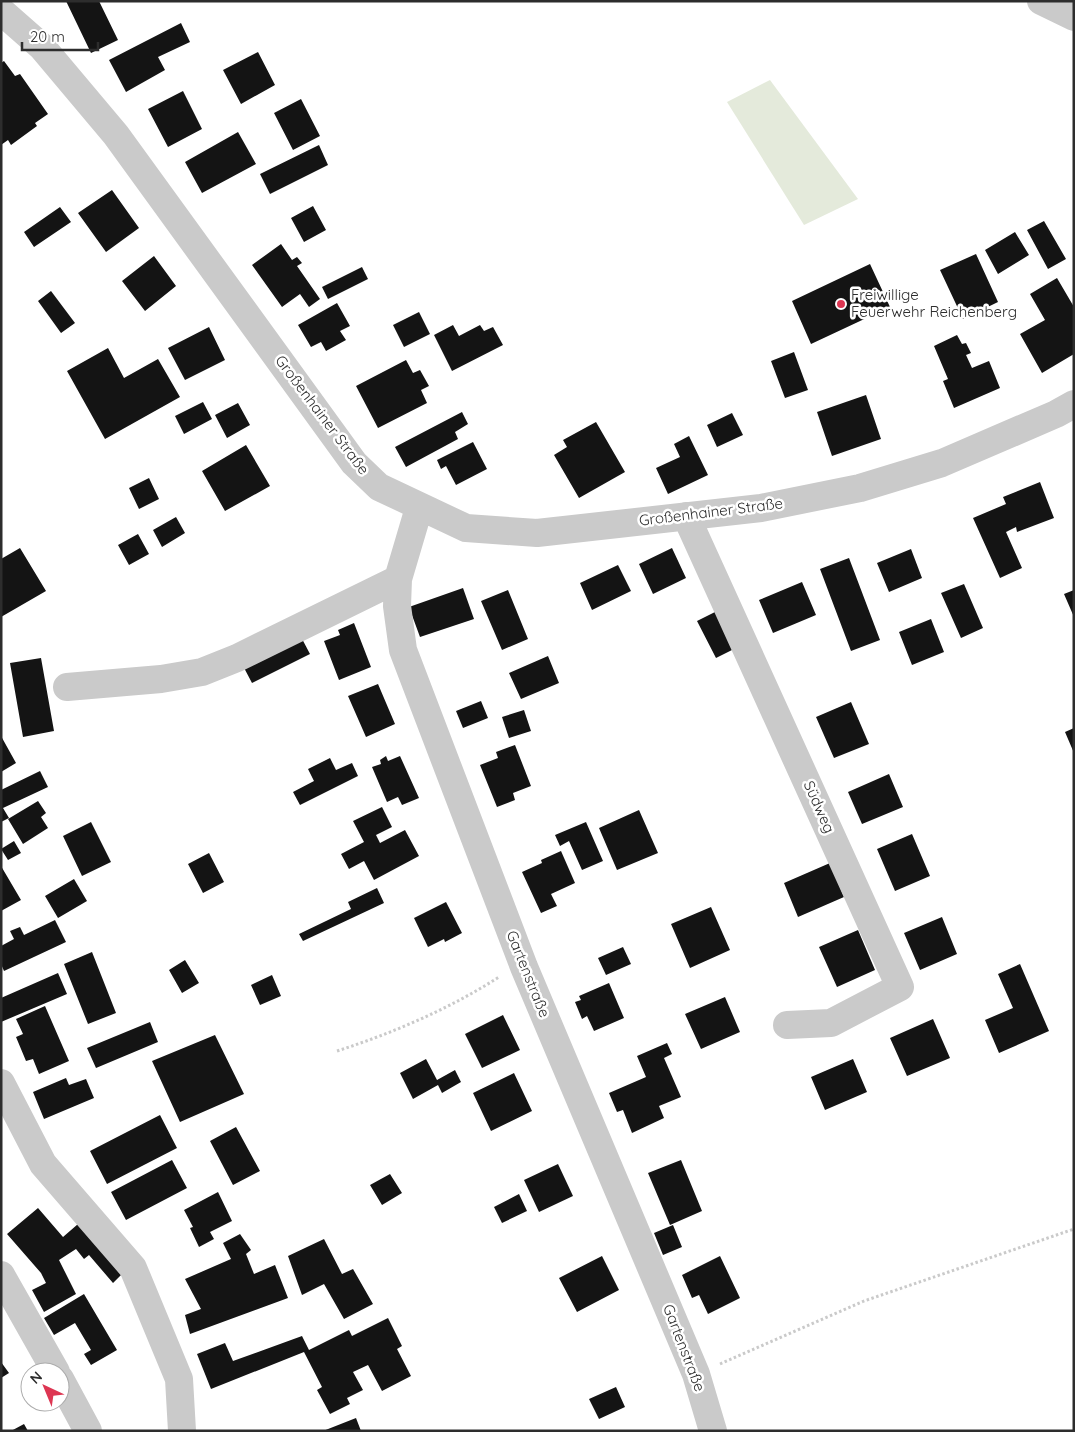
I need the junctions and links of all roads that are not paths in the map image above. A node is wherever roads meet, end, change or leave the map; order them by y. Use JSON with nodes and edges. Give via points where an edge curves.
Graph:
{"nodes":[{"id":1,"x":1041,"y":1,"type":"edge"},
{"id":2,"x":1,"y":10,"type":"edge"},
{"id":3,"x":1074,"y":17,"type":"edge"},
{"id":4,"x":1074,"y":404,"type":"edge"},
{"id":5,"x":419,"y":508,"type":"junction"},
{"id":6,"x":686,"y":516,"type":"junction"},
{"id":7,"x":398,"y":579,"type":"junction"},
{"id":8,"x":68,"y":688,"type":"dead end"},
{"id":9,"x":787,"y":1026,"type":"dead end"},
{"id":10,"x":1,"y":1082,"type":"edge"},
{"id":11,"x":1,"y":1275,"type":"edge"},
{"id":12,"x":50,"y":1362,"type":"edge"},
{"id":13,"x":70,"y":1398,"type":"edge"},
{"id":14,"x":88,"y":1431,"type":"edge"},
{"id":15,"x":182,"y":1431,"type":"edge"},
{"id":16,"x":712,"y":1431,"type":"edge"}],
"edges":[{"from":1,"to":3,"type":"street"},
{"from":2,"to":5,"type":"street","name":"Großenhainer Straße","via":[[42,47],[116,135],[354,463],[379,487]]},
{"from":4,"to":6,"type":"street","name":"Großenhainer Straße","via":[[942,463],[870,486],[760,508]]},
{"from":5,"to":6,"type":"street","name":"Großenhainer Straße","via":[[466,528],[537,533]]},
{"from":5,"to":7,"type":"street","name":"Gartenstraße"},
{"from":6,"to":9,"type":"street","name":"Südweg","via":[[900,987],[831,1024]]},
{"from":7,"to":8,"type":"street","via":[[202,672]]},
{"from":7,"to":16,"type":"street","name":"Gartenstraße","via":[[397,606],[403,650],[524,967],[696,1374]]},
{"from":10,"to":15,"type":"street","via":[[43,1164],[133,1268],[179,1379]]},
{"from":11,"to":12,"type":"street"},
{"from":13,"to":14,"type":"street"}]}
